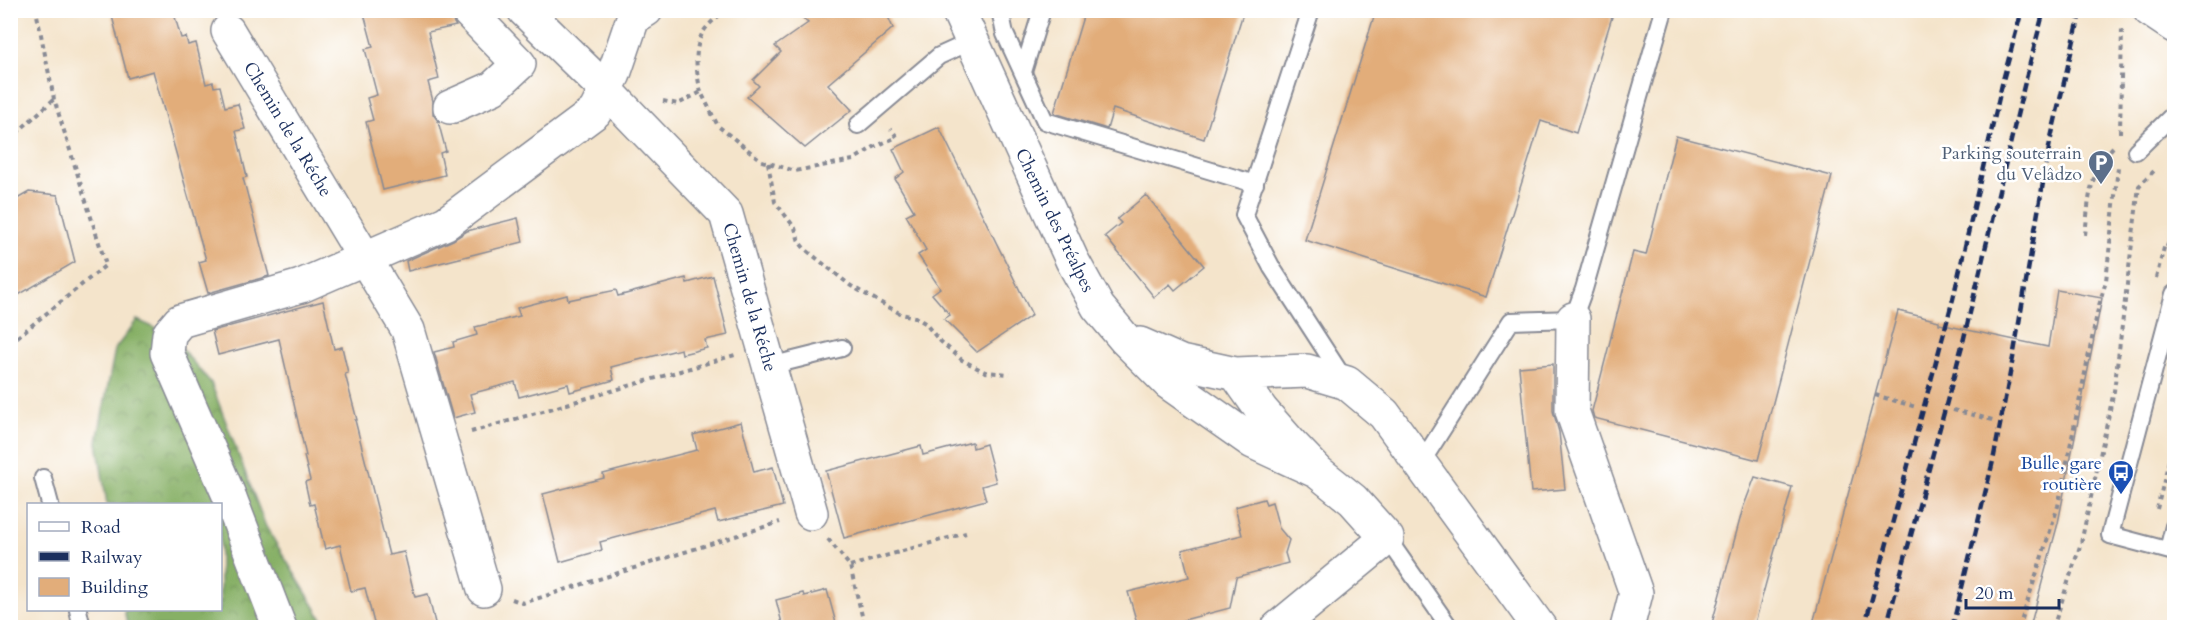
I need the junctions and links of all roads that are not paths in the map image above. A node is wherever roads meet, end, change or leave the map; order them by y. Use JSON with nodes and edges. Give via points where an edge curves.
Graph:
{"nodes":[{"id":1,"x":467,"y":10,"type":"edge"},
{"id":2,"x":646,"y":10,"type":"edge"},
{"id":3,"x":958,"y":10,"type":"edge"},
{"id":4,"x":1000,"y":10,"type":"edge"},
{"id":5,"x":1042,"y":10,"type":"edge"},
{"id":6,"x":1311,"y":10,"type":"edge"},
{"id":7,"x":1664,"y":10,"type":"edge"},
{"id":8,"x":527,"y":14,"type":"edge"},
{"id":9,"x":2136,"y":16,"type":"edge"},
{"id":10,"x":2175,"y":26,"type":"edge"},
{"id":11,"x":228,"y":31,"type":"dead end"},
{"id":12,"x":972,"y":41,"type":"junction"},
{"id":13,"x":501,"y":46,"type":"junction"},
{"id":14,"x":1023,"y":72,"type":"junction"},
{"id":15,"x":612,"y":97,"type":"junction"},
{"id":16,"x":450,"y":106,"type":"dead end"},
{"id":17,"x":2175,"y":114,"type":"edge"},
{"id":18,"x":858,"y":125,"type":"dead end"},
{"id":19,"x":2136,"y":151,"type":"dead end"},
{"id":20,"x":1255,"y":184,"type":"junction"},
{"id":21,"x":366,"y":258,"type":"junction"},
{"id":22,"x":2175,"y":294,"type":"edge"},
{"id":23,"x":1573,"y":319,"type":"junction"},
{"id":24,"x":1124,"y":338,"type":"junction"},
{"id":25,"x":842,"y":348,"type":"dead end"},
{"id":26,"x":767,"y":356,"type":"junction"},
{"id":27,"x":1236,"y":374,"type":"junction"},
{"id":28,"x":1347,"y":383,"type":"junction"},
{"id":29,"x":1421,"y":463,"type":"junction"},
{"id":30,"x":1318,"y":472,"type":"junction"},
{"id":31,"x":43,"y":478,"type":"dead end"},
{"id":32,"x":50,"y":503,"type":"edge"},
{"id":33,"x":811,"y":513,"type":"road end"},
{"id":34,"x":2175,"y":526,"type":"edge"},
{"id":35,"x":1387,"y":538,"type":"junction"},
{"id":36,"x":2171,"y":551,"type":"edge"},
{"id":37,"x":484,"y":589,"type":"road end"},
{"id":38,"x":78,"y":611,"type":"edge"},
{"id":39,"x":82,"y":627,"type":"edge"},
{"id":40,"x":280,"y":627,"type":"edge"},
{"id":41,"x":1278,"y":627,"type":"edge"},
{"id":42,"x":1450,"y":627,"type":"edge"},
{"id":43,"x":1540,"y":627,"type":"edge"},
{"id":44,"x":1627,"y":627,"type":"edge"}],
"edges":[{"from":1,"to":13,"type":"street"},
{"from":2,"to":15,"type":"street","via":[[633,18],[614,74]]},
{"from":3,"to":12,"type":"street","name":"Chemin des Préalpes"},
{"from":4,"to":14,"type":"lane","via":[[1005,34]]},
{"from":5,"to":14,"type":"lane"},
{"from":6,"to":20,"type":"lane"},
{"from":7,"to":23,"type":"lane"},
{"from":8,"to":13,"type":"street"},
{"from":8,"to":15,"type":"street","name":"Chemin de la Réche"},
{"from":9,"to":10,"type":"street"},
{"from":11,"to":21,"type":"street","name":"Chemin de la Réche"},
{"from":12,"to":18,"type":"lane","via":[[939,56]]},
{"from":12,"to":24,"type":"street","name":"Chemin des Préalpes","via":[[1072,260],[1098,307]]},
{"from":13,"to":16,"type":"street","via":[[519,64],[493,88]]},
{"from":14,"to":20,"type":"lane","via":[[1046,121]]},
{"from":15,"to":21,"type":"street","via":[[446,223]]},
{"from":15,"to":26,"type":"street","name":"Chemin de la Réche","via":[[726,214]]},
{"from":17,"to":19,"type":"lane"},
{"from":20,"to":28,"type":"lane","via":[[1245,215],[1272,268]]},
{"from":21,"to":37,"type":"street","name":"Chemin de la Réche","via":[[408,330]]},
{"from":21,"to":40,"type":"street","via":[[301,286],[180,321],[169,334],[167,353]]},
{"from":22,"to":36,"type":"lane","via":[[2110,535]]},
{"from":23,"to":29,"type":"lane","via":[[1511,321]]},
{"from":23,"to":44,"type":"street","via":[[1572,411],[1636,593]]},
{"from":24,"to":27,"type":"street","via":[[1182,362]]},
{"from":24,"to":30,"type":"street","name":"Chemin des Préalpes","via":[[1170,383],[1253,442]]},
{"from":25,"to":26,"type":"lane"},
{"from":26,"to":33,"type":"street","name":"Chemin de la Réche"},
{"from":27,"to":28,"type":"street","via":[[1307,371]]},
{"from":27,"to":30,"type":"street","name":"Chemin des Préalpes","via":[[1262,411]]},
{"from":28,"to":29,"type":"street","via":[[1384,414]]},
{"from":29,"to":43,"type":"street"},
{"from":30,"to":35,"type":"street","name":"Chemin des Préalpes","via":[[1353,500]]},
{"from":31,"to":32,"type":"lane"},
{"from":34,"to":36,"type":"lane"},
{"from":35,"to":41,"type":"street"},
{"from":35,"to":42,"type":"lane"},
{"from":38,"to":39,"type":"lane"}]}
